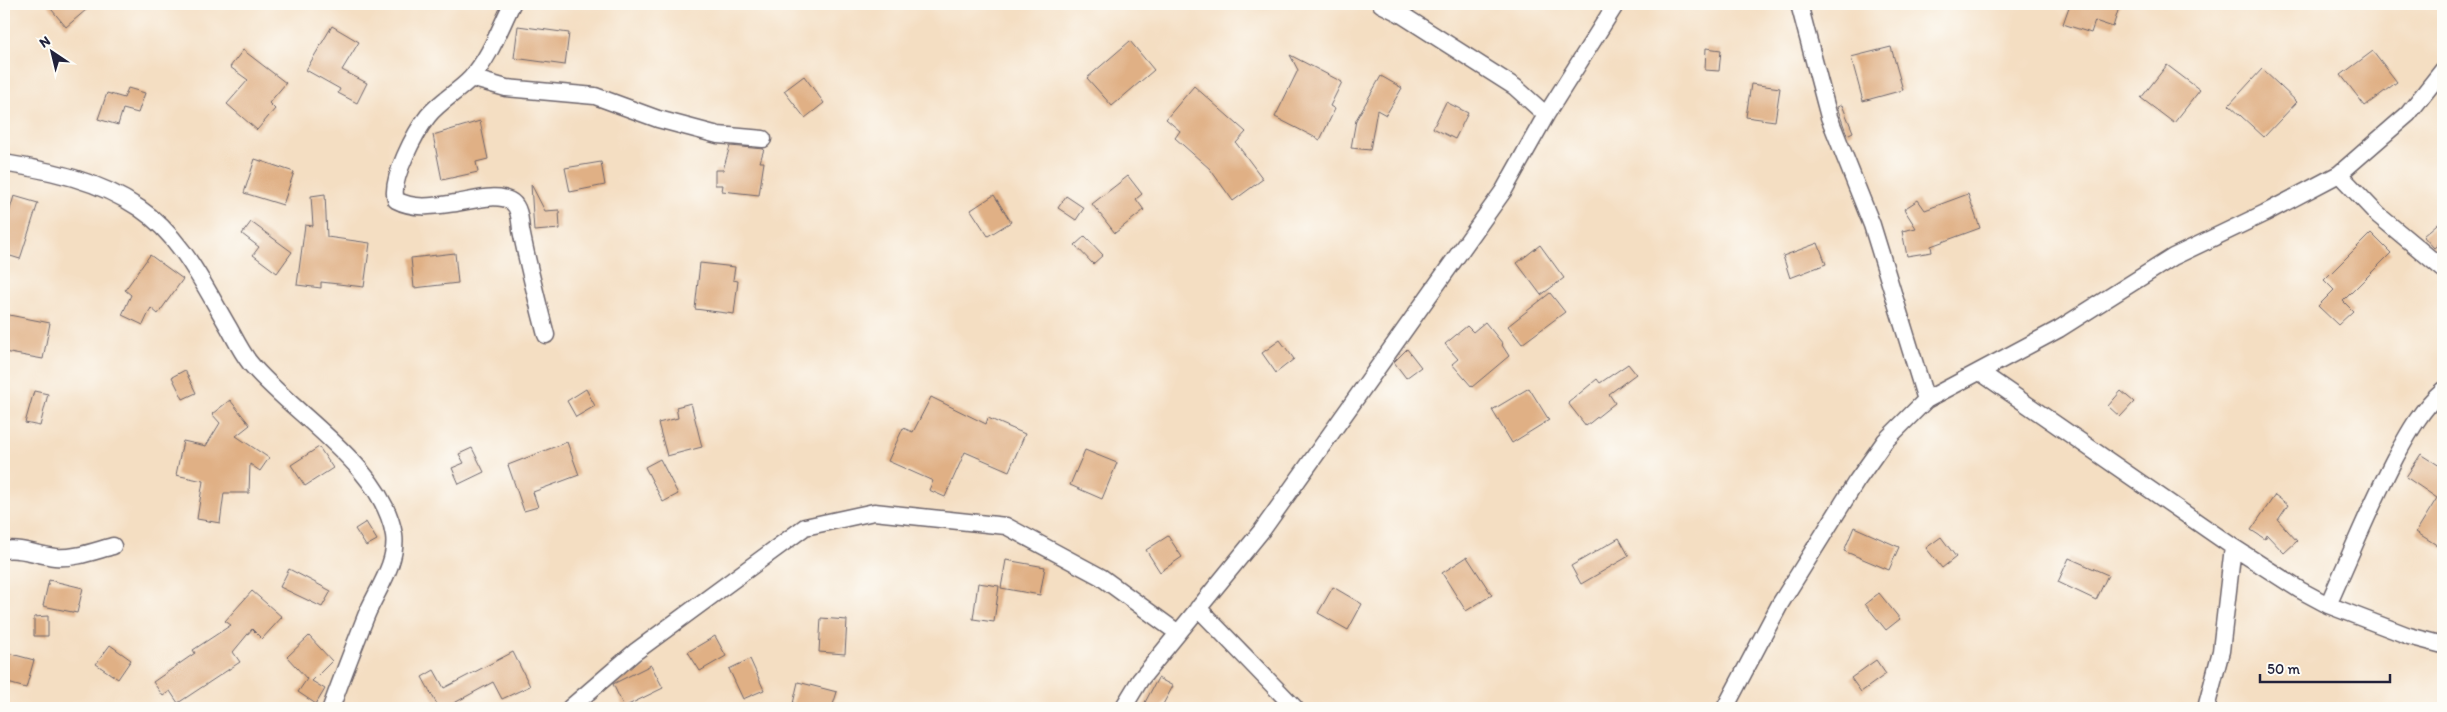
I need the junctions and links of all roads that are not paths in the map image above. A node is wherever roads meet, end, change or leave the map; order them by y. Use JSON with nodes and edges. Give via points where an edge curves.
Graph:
{"nodes":[{"id":1,"x":512,"y":4,"type":"edge"},
{"id":2,"x":1381,"y":4,"type":"edge"},
{"id":3,"x":1616,"y":4,"type":"edge"},
{"id":4,"x":1799,"y":4,"type":"edge"},
{"id":5,"x":2443,"y":70,"type":"edge"},
{"id":6,"x":471,"y":78,"type":"junction"},
{"id":7,"x":1546,"y":115,"type":"junction"},
{"id":8,"x":763,"y":140,"type":"dead end"},
{"id":9,"x":4,"y":163,"type":"edge"},
{"id":10,"x":2339,"y":174,"type":"junction"},
{"id":11,"x":2443,"y":269,"type":"edge"},
{"id":12,"x":546,"y":335,"type":"dead end"},
{"id":13,"x":1980,"y":372,"type":"junction"},
{"id":14,"x":2443,"y":390,"type":"edge"},
{"id":15,"x":1926,"y":400,"type":"junction"},
{"id":16,"x":113,"y":546,"type":"dead end"},
{"id":17,"x":2232,"y":547,"type":"junction"},
{"id":18,"x":4,"y":550,"type":"edge"},
{"id":19,"x":2328,"y":605,"type":"junction"},
{"id":20,"x":1198,"y":608,"type":"junction"},
{"id":21,"x":1178,"y":633,"type":"junction"},
{"id":22,"x":2443,"y":645,"type":"edge"},
{"id":23,"x":331,"y":708,"type":"edge"},
{"id":24,"x":570,"y":708,"type":"edge"},
{"id":25,"x":1123,"y":708,"type":"edge"},
{"id":26,"x":1295,"y":708,"type":"edge"},
{"id":27,"x":1724,"y":708,"type":"edge"},
{"id":28,"x":2206,"y":708,"type":"edge"}],
"edges":[{"from":1,"to":6,"type":"street"},
{"from":2,"to":7,"type":"street","via":[[1515,87]]},
{"from":3,"to":7,"type":"street"},
{"from":4,"to":15,"type":"street","via":[[1829,117],[1872,225]]},
{"from":5,"to":10,"type":"street","via":[[2408,114]]},
{"from":6,"to":8,"type":"street","via":[[506,88],[595,96],[658,119],[718,135]]},
{"from":6,"to":12,"type":"street","via":[[428,116],[393,192],[396,200],[415,207],[493,198],[512,202],[518,210],[526,259]]},
{"from":7,"to":20,"type":"street","via":[[1504,190],[1263,528]]},
{"from":9,"to":23,"type":"street","via":[[56,172],[100,186],[139,208],[164,228],[183,250],[250,363],[348,458],[390,517],[394,538],[392,561],[367,614]]},
{"from":10,"to":11,"type":"street","via":[[2378,215]]},
{"from":10,"to":13,"type":"street","via":[[2173,257],[2059,329]]},
{"from":13,"to":15,"type":"street"},
{"from":13,"to":17,"type":"street"},
{"from":14,"to":19,"type":"street","via":[[2410,430],[2377,492]]},
{"from":15,"to":27,"type":"street","via":[[1885,441],[1856,482],[1780,604]]},
{"from":16,"to":18,"type":"street","via":[[56,557],[14,548]]},
{"from":17,"to":19,"type":"street"},
{"from":17,"to":28,"type":"street","via":[[2220,651]]},
{"from":19,"to":22,"type":"street","via":[[2409,636]]},
{"from":20,"to":21,"type":"street"},
{"from":20,"to":26,"type":"street"},
{"from":21,"to":24,"type":"street","via":[[1101,578],[1006,526],[874,512],[805,527],[635,652]]},
{"from":21,"to":25,"type":"street","via":[[1140,680]]}]}
